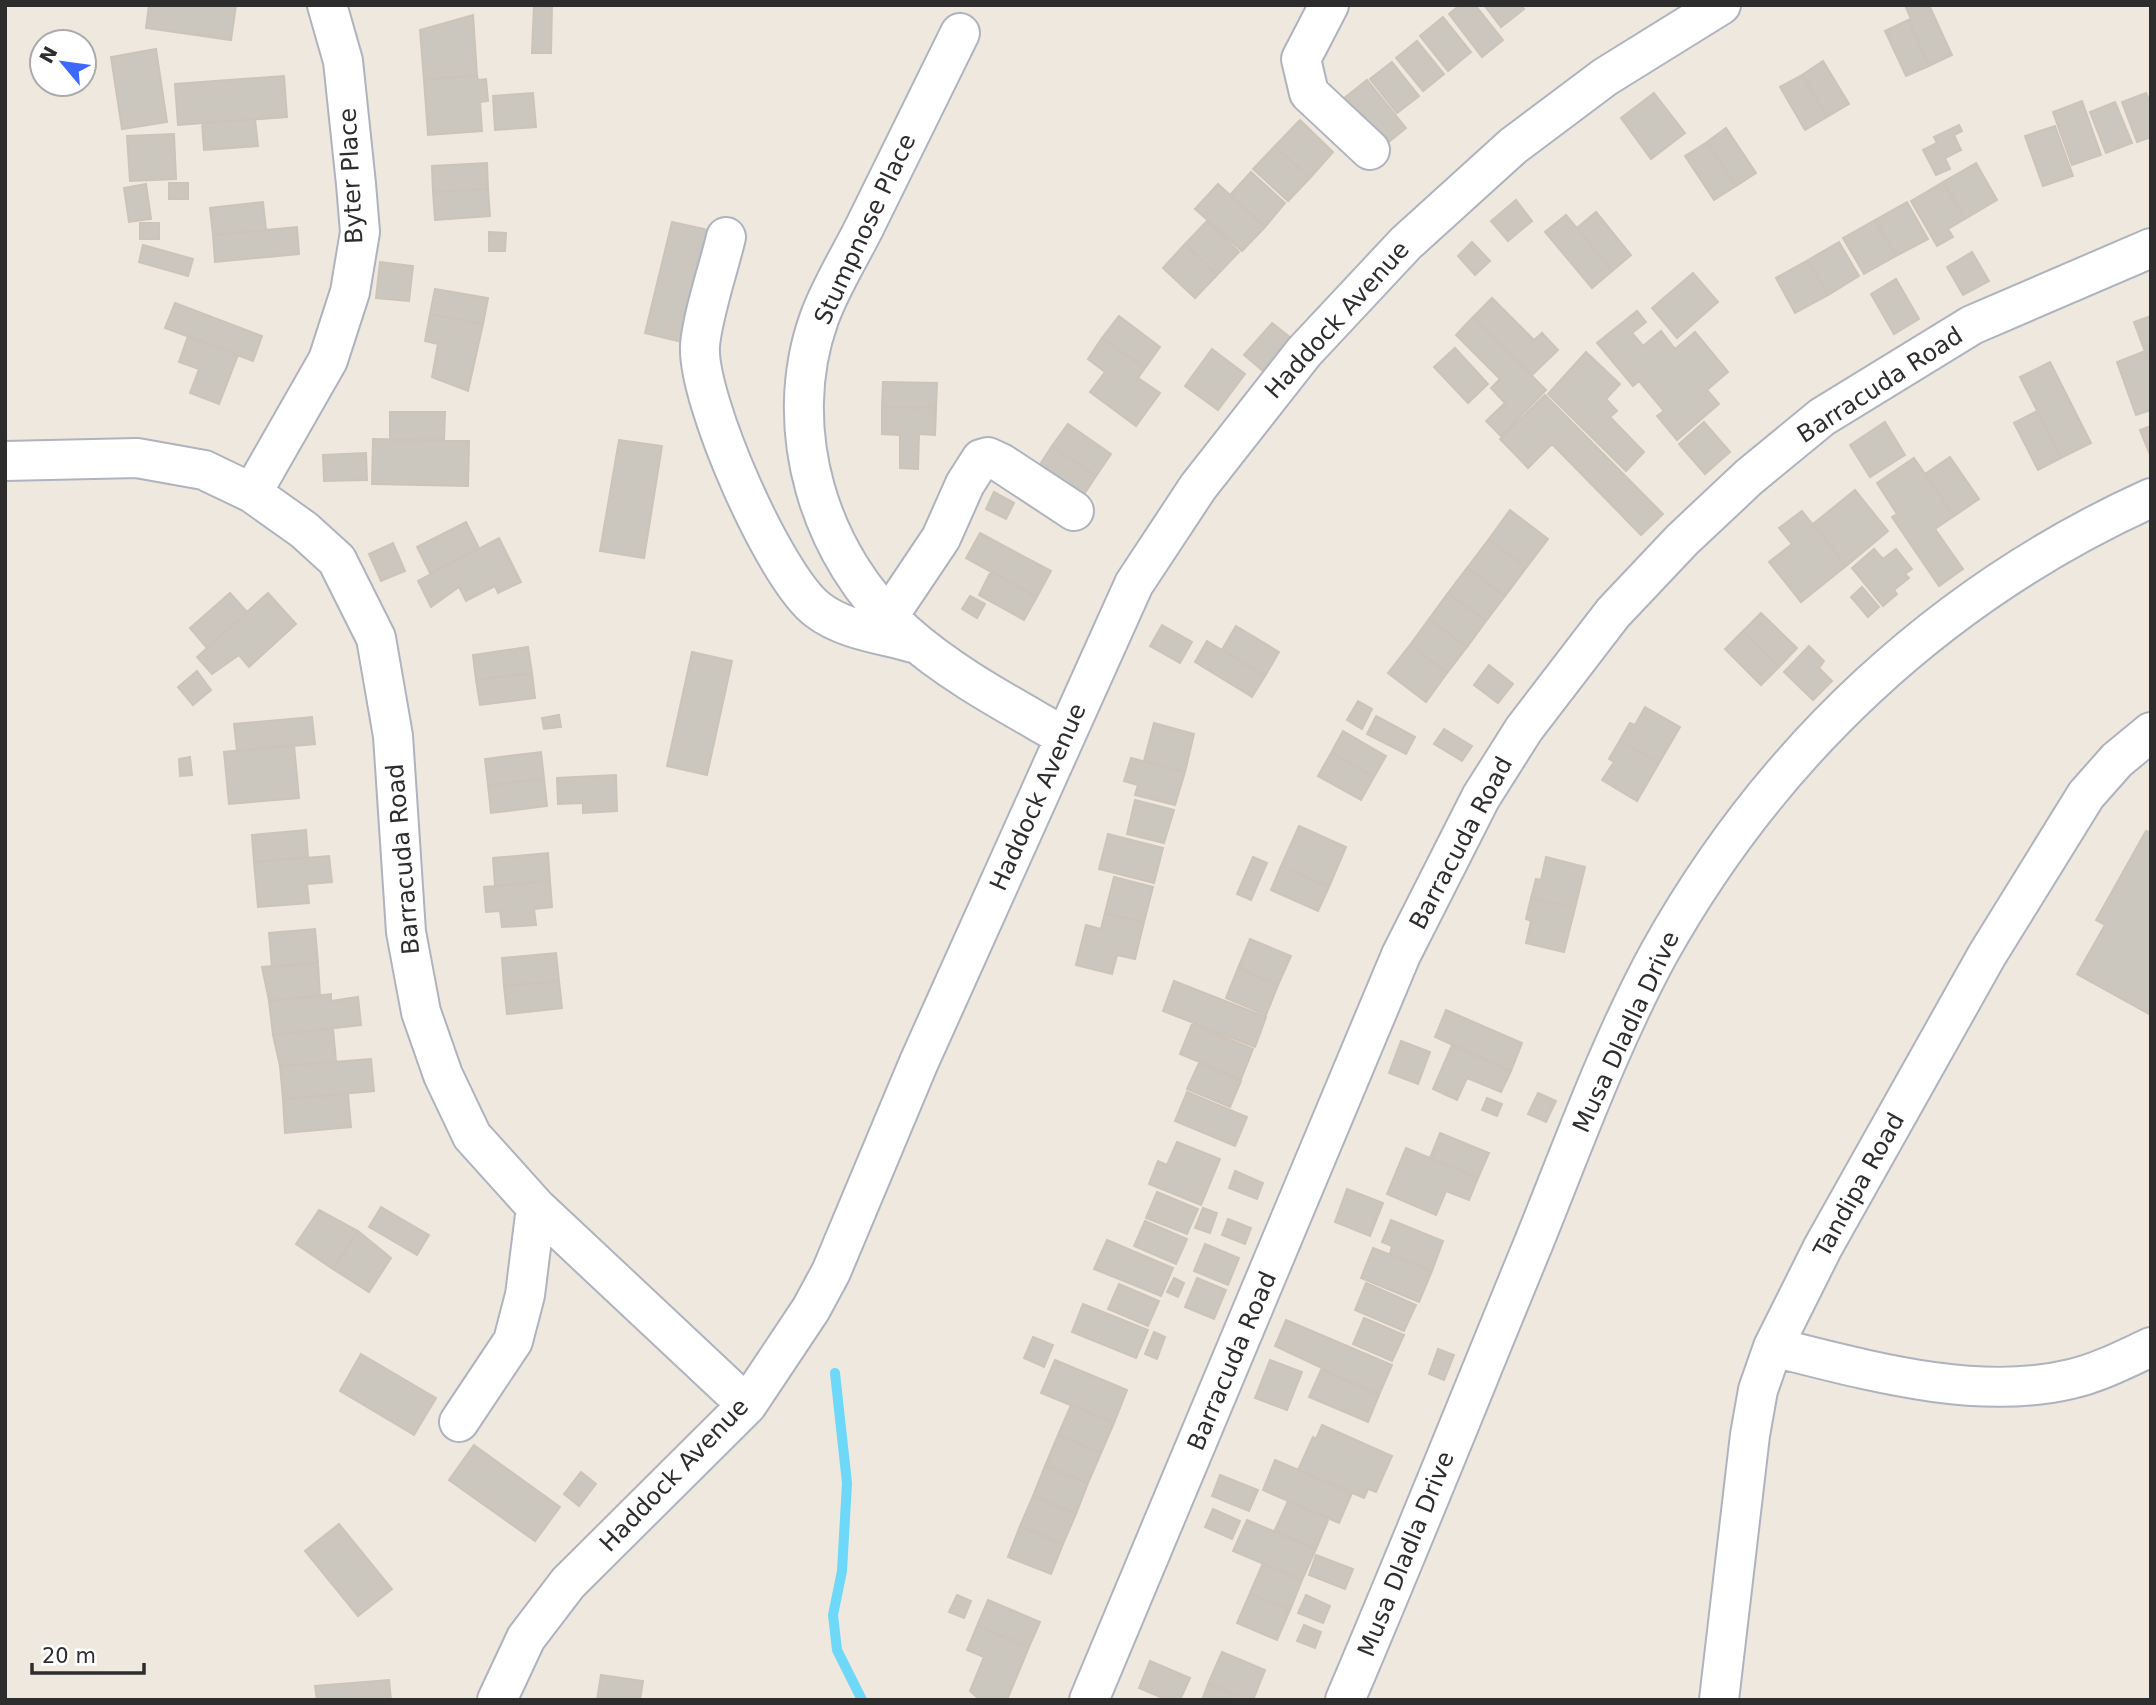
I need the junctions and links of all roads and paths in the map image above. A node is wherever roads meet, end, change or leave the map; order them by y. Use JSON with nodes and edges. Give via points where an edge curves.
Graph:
{"nodes":[{"id":1,"x":327,"y":5,"type":"edge"},
{"id":2,"x":1329,"y":5,"type":"edge"},
{"id":3,"x":1721,"y":5,"type":"edge"},
{"id":4,"x":960,"y":33,"type":"dead end"},
{"id":5,"x":1370,"y":150,"type":"dead end"},
{"id":6,"x":726,"y":237,"type":"dead end"},
{"id":7,"x":2151,"y":248,"type":"edge"},
{"id":8,"x":5,"y":452,"type":"edge"},
{"id":9,"x":6,"y":460,"type":"edge"},
{"id":10,"x":252,"y":493,"type":"junction"},
{"id":11,"x":2151,"y":498,"type":"edge"},
{"id":12,"x":1074,"y":511,"type":"dead end"},
{"id":13,"x":888,"y":617,"type":"junction"},
{"id":14,"x":919,"y":644,"type":"junction"},
{"id":15,"x":2151,"y":732,"type":"edge"},
{"id":16,"x":1065,"y":737,"type":"junction"},
{"id":17,"x":536,"y":1207,"type":"junction"},
{"id":18,"x":1773,"y":1347,"type":"junction"},
{"id":19,"x":2151,"y":1347,"type":"edge"},
{"id":20,"x":747,"y":1405,"type":"junction"},
{"id":21,"x":458,"y":1422,"type":"dead end"},
{"id":22,"x":1358,"y":1692,"type":"edge"},
{"id":23,"x":497,"y":1700,"type":"edge"},
{"id":24,"x":1089,"y":1700,"type":"edge"},
{"id":25,"x":1719,"y":1700,"type":"edge"}],
"edges":[{"from":1,"to":10,"type":"street","name":"Byter Place","via":[[343,61],[358,208],[360,232],[351,292],[328,360]]},
{"from":2,"to":5,"type":"street","via":[[1301,59],[1309,93]]},
{"from":3,"to":16,"type":"street","name":"Haddock Avenue","via":[[1605,77],[1513,146],[1406,243],[1304,352],[1198,487],[1134,584]]},
{"from":4,"to":13,"type":"street","name":"Stumpnose Place","via":[[819,319],[803,389],[806,447],[822,514],[859,584]]},
{"from":6,"to":14,"type":"street","via":[[700,346],[713,406],[751,511],[786,575],[817,610],[838,622]]},
{"from":7,"to":24,"type":"street","name":"Barracuda Road","via":[[1972,325],[1822,417],[1682,540],[1613,613],[1524,729],[1481,797],[1401,955]]},
{"from":8,"to":9,"type":"street"},
{"from":9,"to":10,"type":"street","name":"Barracuda Road","via":[[137,458],[204,470]]},
{"from":10,"to":17,"type":"street","name":"Barracuda Road","via":[[337,560],[376,638],[393,736],[406,932],[421,1012],[443,1075],[472,1136]]},
{"from":11,"to":22,"type":"street","name":"Musa Dladla Drive","via":[[2009,575],[1899,656],[1800,753],[1697,888],[1632,1008]]},
{"from":12,"to":13,"type":"street","via":[[1001,463],[981,459],[941,538]]},
{"from":13,"to":14,"type":"street","name":"Stumpnose Place"},
{"from":14,"to":16,"type":"street","name":"Stumpnose Place","via":[[943,664]]},
{"from":15,"to":18,"type":"street","name":"Tandipa Road","via":[[2117,760],[2086,795],[1994,943],[1823,1247]]},
{"from":16,"to":20,"type":"street","name":"Haddock Avenue","via":[[919,1062],[831,1272]]},
{"from":17,"to":20,"type":"street","name":"Barracuda Road"},
{"from":17,"to":21,"type":"street","via":[[523,1307],[513,1341]]},
{"from":18,"to":19,"type":"street","via":[[1965,1387],[2070,1380]]},
{"from":18,"to":25,"type":"street","name":"Tandipa Road","via":[[1758,1390],[1750,1435]]},
{"from":20,"to":23,"type":"street","name":"Haddock Avenue","via":[[568,1583],[526,1637]]}]}
